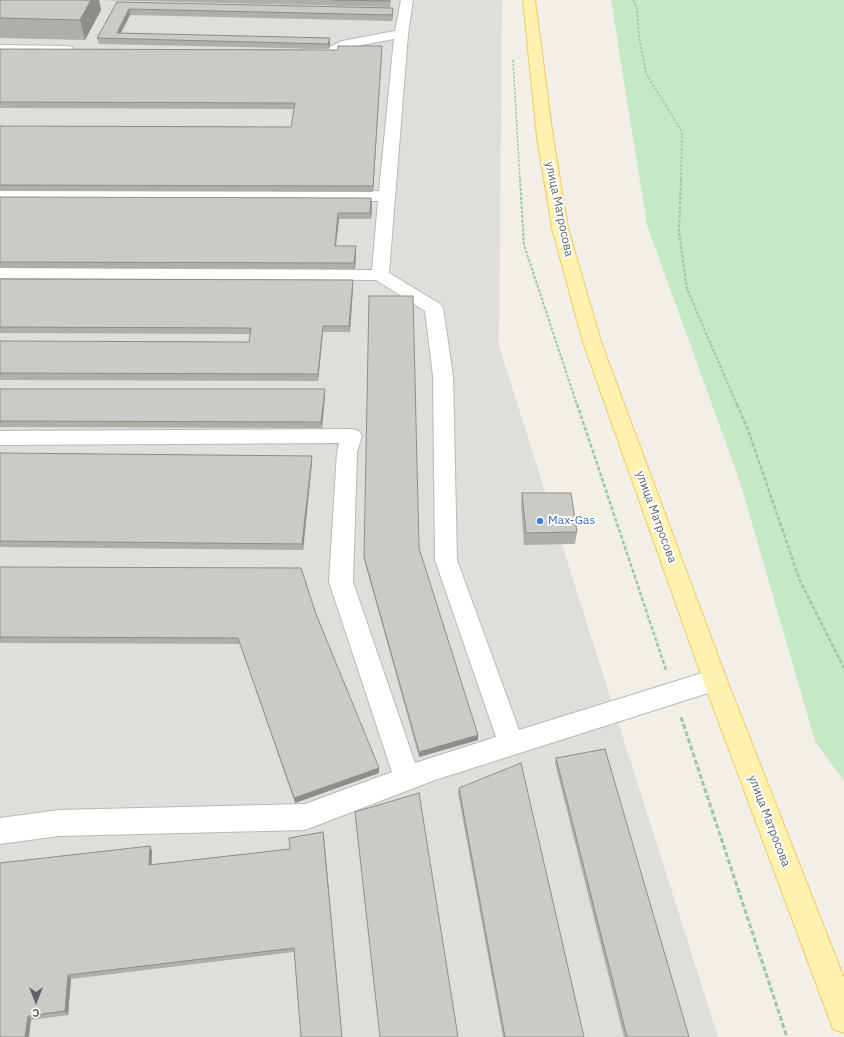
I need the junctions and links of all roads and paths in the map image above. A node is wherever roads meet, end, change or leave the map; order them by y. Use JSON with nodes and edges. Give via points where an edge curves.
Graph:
{"nodes":[{"id":1,"x":407,"y":0,"type":"edge"},
{"id":2,"x":529,"y":0,"type":"edge"},
{"id":3,"x":633,"y":0,"type":"edge"},
{"id":4,"x":401,"y":34,"type":"junction"},
{"id":5,"x":0,"y":49,"type":"edge"},
{"id":6,"x":80,"y":50,"type":"edge"},
{"id":7,"x":287,"y":52,"type":"edge"},
{"id":8,"x":512,"y":55,"type":"dead end"},
{"id":9,"x":0,"y":196,"type":"edge"},
{"id":10,"x":387,"y":196,"type":"junction"},
{"id":11,"x":0,"y":273,"type":"edge"},
{"id":12,"x":380,"y":275,"type":"junction"},
{"id":13,"x":0,"y":438,"type":"edge"},
{"id":14,"x":844,"y":668,"type":"edge"},
{"id":15,"x":715,"y":680,"type":"junction"},
{"id":16,"x":673,"y":693,"type":"junction"},
{"id":17,"x":511,"y":744,"type":"junction"},
{"id":18,"x":407,"y":778,"type":"junction"},
{"id":19,"x":0,"y":832,"type":"edge"},
{"id":20,"x":844,"y":1018,"type":"edge"},
{"id":21,"x":787,"y":1037,"type":"edge"}],
"edges":[{"from":1,"to":4,"type":"lane"},
{"from":2,"to":15,"type":"main road","name":"улица Матросова","via":[[545,138],[560,228],[590,334]]},
{"from":3,"to":14,"type":"path","via":[[637,8],[646,73],[682,132],[679,232],[687,289],[748,430],[800,581]]},
{"from":4,"to":7,"type":"lane","via":[[347,44],[327,53]]},
{"from":4,"to":10,"type":"lane"},
{"from":5,"to":6,"type":"lane"},
{"from":8,"to":16,"type":"path","via":[[524,244]]},
{"from":9,"to":10,"type":"lane"},
{"from":10,"to":12,"type":"lane"},
{"from":11,"to":12,"type":"lane"},
{"from":12,"to":17,"type":"lane","via":[[434,308],[443,376],[446,560]]},
{"from":13,"to":18,"type":"lane","via":[[352,436],[347,452],[341,582]]},
{"from":15,"to":16,"type":"lane"},
{"from":15,"to":20,"type":"main road","name":"улица Матросова"},
{"from":16,"to":17,"type":"lane"},
{"from":16,"to":21,"type":"path"},
{"from":17,"to":18,"type":"lane"},
{"from":18,"to":19,"type":"lane","via":[[305,817],[59,823]]}]}
